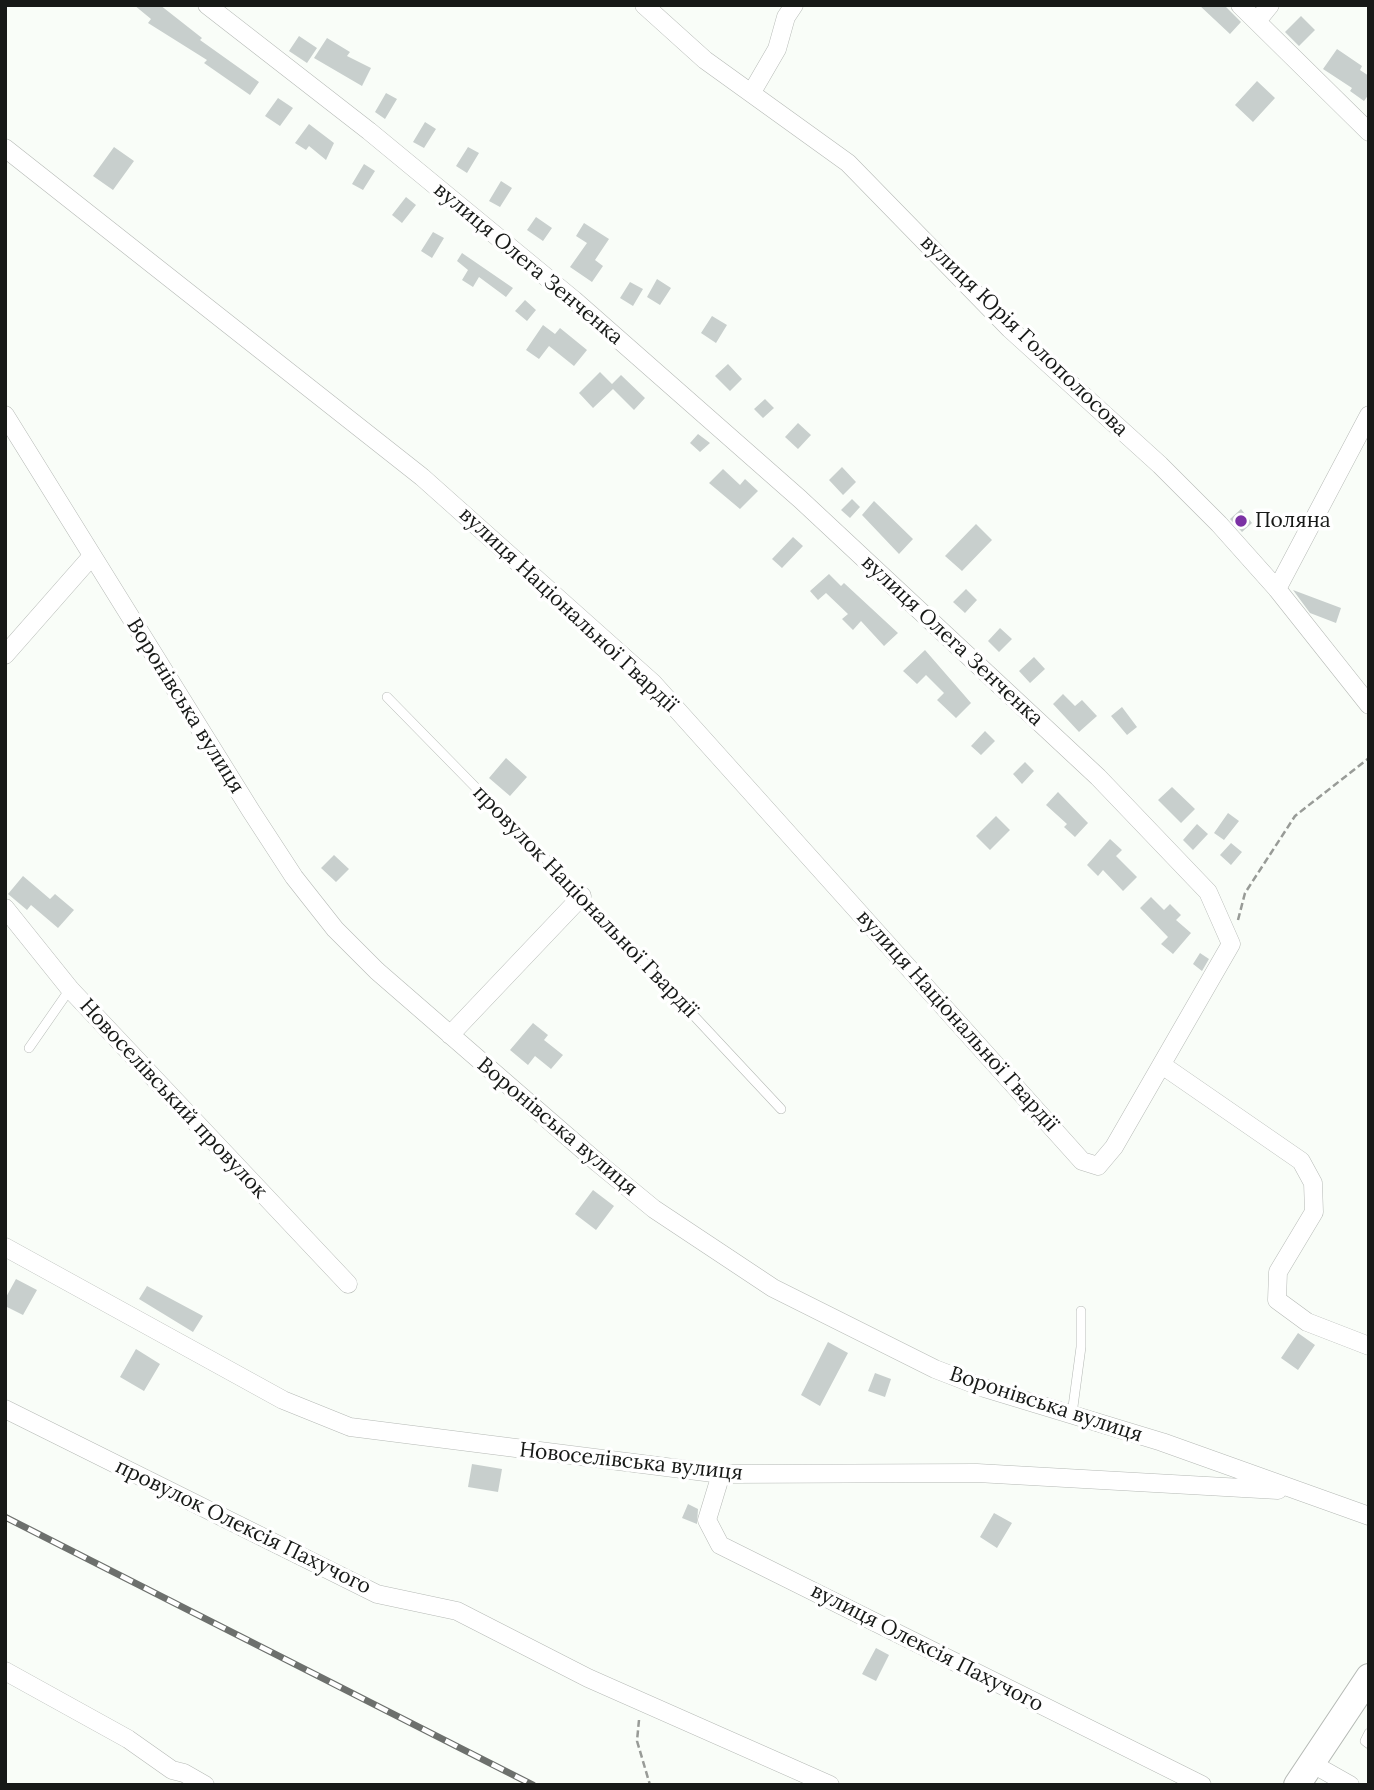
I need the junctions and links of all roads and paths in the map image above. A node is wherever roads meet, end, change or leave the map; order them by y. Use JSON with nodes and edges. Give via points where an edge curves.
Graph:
{"nodes":[{"id":1,"x":207,"y":5,"type":"edge"},
{"id":2,"x":644,"y":5,"type":"edge"},
{"id":3,"x":794,"y":5,"type":"edge"},
{"id":4,"x":1240,"y":5,"type":"edge"},
{"id":5,"x":1270,"y":5,"type":"edge"},
{"id":6,"x":1257,"y":21,"type":"junction"},
{"id":7,"x":752,"y":93,"type":"junction"},
{"id":8,"x":1369,"y":132,"type":"edge"},
{"id":9,"x":5,"y":148,"type":"edge"},
{"id":10,"x":5,"y":415,"type":"edge"},
{"id":11,"x":1369,"y":415,"type":"edge"},
{"id":12,"x":92,"y":556,"type":"junction"},
{"id":13,"x":1277,"y":589,"type":"junction"},
{"id":14,"x":5,"y":655,"type":"edge"},
{"id":15,"x":387,"y":697,"type":"dead end"},
{"id":16,"x":1369,"y":705,"type":"edge"},
{"id":17,"x":1369,"y":758,"type":"edge"},
{"id":18,"x":582,"y":896,"type":"junction"},
{"id":19,"x":5,"y":908,"type":"edge"},
{"id":20,"x":1231,"y":944,"type":"junction"},
{"id":21,"x":70,"y":989,"type":"junction"},
{"id":22,"x":450,"y":1035,"type":"junction"},
{"id":23,"x":29,"y":1048,"type":"dead end"},
{"id":24,"x":1162,"y":1065,"type":"junction"},
{"id":25,"x":781,"y":1110,"type":"dead end"},
{"id":26,"x":5,"y":1247,"type":"edge"},
{"id":27,"x":348,"y":1283,"type":"dead end"},
{"id":28,"x":1081,"y":1311,"type":"dead end"},
{"id":29,"x":1369,"y":1346,"type":"edge"},
{"id":30,"x":5,"y":1409,"type":"edge"},
{"id":31,"x":1072,"y":1414,"type":"junction"},
{"id":32,"x":721,"y":1474,"type":"junction"},
{"id":33,"x":1303,"y":1491,"type":"junction"},
{"id":34,"x":1369,"y":1516,"type":"edge"},
{"id":35,"x":5,"y":1671,"type":"edge"},
{"id":36,"x":1369,"y":1677,"type":"edge"},
{"id":37,"x":641,"y":1702,"type":"junction"},
{"id":38,"x":1369,"y":1733,"type":"edge"},
{"id":39,"x":1369,"y":1744,"type":"edge"},
{"id":40,"x":1304,"y":1774,"type":"edge"},
{"id":41,"x":168,"y":1777,"type":"edge"},
{"id":42,"x":205,"y":1785,"type":"edge"},
{"id":43,"x":650,"y":1785,"type":"edge"},
{"id":44,"x":830,"y":1785,"type":"edge"},
{"id":45,"x":1202,"y":1785,"type":"edge"},
{"id":46,"x":1350,"y":1785,"type":"edge"}],
"edges":[{"from":1,"to":20,"type":"street","name":"вулиця Олега Зенченка","via":[[574,300],[800,499],[1098,777],[1208,892]]},
{"from":2,"to":7,"type":"street","name":"вулиця Юрія Голополосова","via":[[705,60]]},
{"from":3,"to":7,"type":"street","via":[[777,49]]},
{"from":4,"to":6,"type":"street"},
{"from":5,"to":6,"type":"street"},
{"from":6,"to":8,"type":"street"},
{"from":7,"to":13,"type":"street","name":"вулиця Юрія Голополосова","via":[[848,163],[1010,328],[1160,464]]},
{"from":9,"to":24,"type":"street","name":"вулиця Національної Гвардії","via":[[422,477],[653,682],[1082,1161],[1098,1166],[1114,1147]]},
{"from":10,"to":12,"type":"street","name":"Воронівська вулиця"},
{"from":11,"to":13,"type":"street"},
{"from":12,"to":14,"type":"street"},
{"from":12,"to":22,"type":"street","name":"Воронівська вулиця","via":[[294,877],[335,929]]},
{"from":13,"to":16,"type":"street","name":"вулиця Юрія Голополосова"},
{"from":15,"to":18,"type":"lane","name":"провулок Національної Гвардії"},
{"from":17,"to":20,"type":"path","via":[[1295,816],[1245,893]]},
{"from":18,"to":22,"type":"street"},
{"from":18,"to":25,"type":"lane","name":"провулок Національної Гвардії"},
{"from":19,"to":21,"type":"street","name":"Новоселівський провулок"},
{"from":20,"to":24,"type":"street"},
{"from":21,"to":23,"type":"lane"},
{"from":21,"to":27,"type":"street","name":"Новоселівський провулок"},
{"from":22,"to":31,"type":"street","name":"Воронівська вулиця","via":[[654,1209],[773,1288],[935,1369]]},
{"from":24,"to":29,"type":"street","via":[[1301,1160],[1313,1183],[1314,1212],[1278,1272],[1278,1300],[1307,1322]]},
{"from":26,"to":32,"type":"street","name":"Новоселівська вулиця","via":[[283,1400],[350,1427]]},
{"from":28,"to":31,"type":"lane"},
{"from":30,"to":37,"type":"street","name":"провулок Олексія Пахучого","via":[[377,1594],[457,1612]]},
{"from":31,"to":33,"type":"street","name":"Воронівська вулиця"},
{"from":32,"to":33,"type":"street","name":"Новоселівська вулиця","via":[[977,1473]]},
{"from":32,"to":45,"type":"street","name":"вулиця Олексія Пахучого","via":[[707,1520],[720,1545]]},
{"from":33,"to":34,"type":"street","name":"Воронівська вулиця"},
{"from":35,"to":41,"type":"street","via":[[128,1739]]},
{"from":36,"to":40,"type":"street"},
{"from":37,"to":43,"type":"path","via":[[637,1741]]},
{"from":37,"to":44,"type":"street","name":"провулок Олексія Пахучого"},
{"from":38,"to":39,"type":"lane","via":[[1364,1741]]},
{"from":40,"to":46,"type":"street"},
{"from":41,"to":42,"type":"street","via":[[184,1773]]}]}
